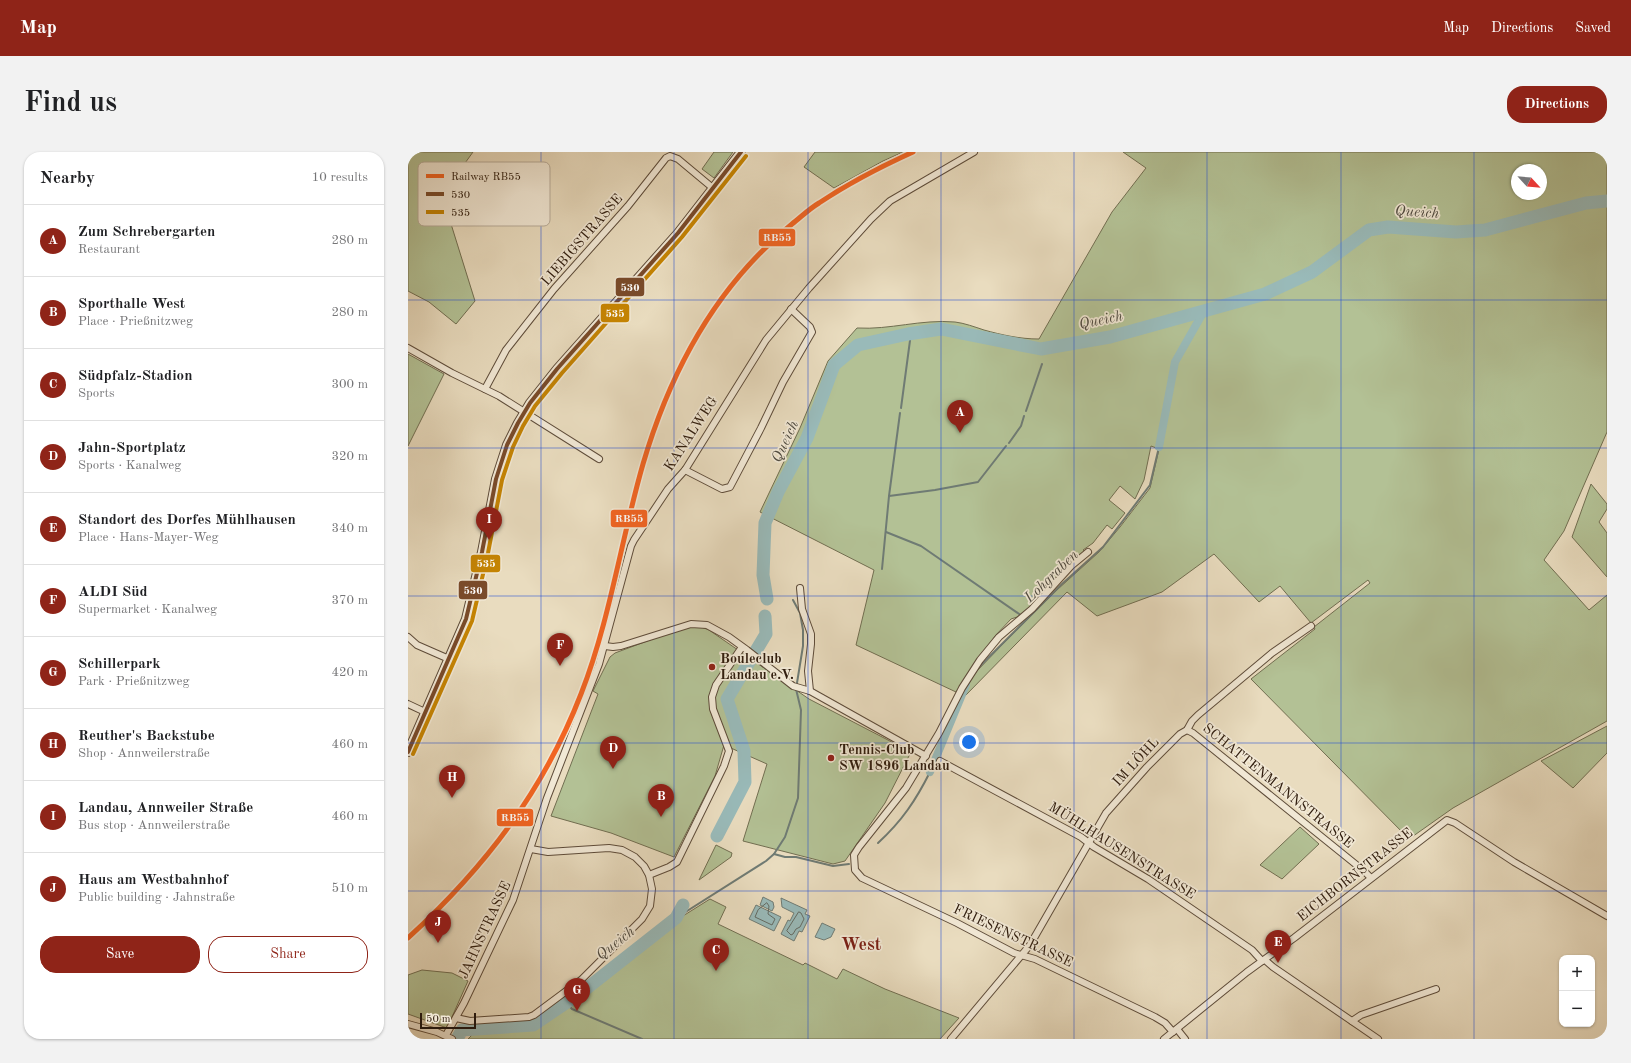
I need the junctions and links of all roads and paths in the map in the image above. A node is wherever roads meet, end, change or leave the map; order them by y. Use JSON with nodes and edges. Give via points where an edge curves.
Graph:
{"nodes":[{"id":1,"x":741,"y":152,"type":"edge"},
{"id":2,"x":974,"y":152,"type":"edge"},
{"id":3,"x":714,"y":189,"type":"junction"},
{"id":4,"x":791,"y":309,"type":"junction"},
{"id":5,"x":408,"y":348,"type":"edge"},
{"id":6,"x":485,"y":389,"type":"junction"},
{"id":7,"x":524,"y":411,"type":"junction"},
{"id":8,"x":599,"y":459,"type":"dead end"},
{"id":9,"x":685,"y":470,"type":"junction"},
{"id":10,"x":1088,"y":552,"type":"dead end"},
{"id":11,"x":800,"y":588,"type":"dead end"},
{"id":12,"x":1311,"y":626,"type":"dead end"},
{"id":13,"x":408,"y":637,"type":"edge"},
{"id":14,"x":605,"y":646,"type":"junction"},
{"id":15,"x":745,"y":648,"type":"junction"},
{"id":16,"x":449,"y":659,"type":"junction"},
{"id":17,"x":810,"y":691,"type":"junction"},
{"id":18,"x":408,"y":704,"type":"edge"},
{"id":19,"x":425,"y":712,"type":"junction"},
{"id":20,"x":1187,"y":730,"type":"junction"},
{"id":21,"x":408,"y":752,"type":"edge"},
{"id":22,"x":926,"y":756,"type":"junction"},
{"id":23,"x":940,"y":761,"type":"dead end"},
{"id":24,"x":537,"y":831,"type":"joint"},
{"id":25,"x":1088,"y":843,"type":"junction"},
{"id":26,"x":531,"y":849,"type":"junction"},
{"id":27,"x":650,"y":875,"type":"junction"},
{"id":28,"x":1371,"y":878,"type":"junction"},
{"id":29,"x":1607,"y":916,"type":"edge"},
{"id":30,"x":1024,"y":955,"type":"junction"},
{"id":31,"x":1264,"y":960,"type":"junction"},
{"id":32,"x":1436,"y":989,"type":"dead end"},
{"id":33,"x":456,"y":1018,"type":"junction"},
{"id":34,"x":1352,"y":1021,"type":"junction"},
{"id":35,"x":408,"y":1024,"type":"edge"},
{"id":36,"x":1175,"y":1030,"type":"junction"},
{"id":37,"x":449,"y":1037,"type":"edge"},
{"id":38,"x":951,"y":1039,"type":"edge"},
{"id":39,"x":1164,"y":1039,"type":"edge"},
{"id":40,"x":1185,"y":1039,"type":"edge"},
{"id":41,"x":1378,"y":1039,"type":"edge"}],
"edges":[{"from":1,"to":3,"type":"street"},
{"from":2,"to":4,"type":"street","name":"KANALWEG","via":[[884,206]]},
{"from":3,"to":6,"type":"street","name":"LIEBIGSTRASSE","via":[[678,159],[670,156],[666,158],[628,206],[554,289],[506,350]]},
{"from":3,"to":7,"type":"street","via":[[660,254],[557,369]]},
{"from":4,"to":9,"type":"street","name":"KANALWEG","via":[[766,340]]},
{"from":4,"to":9,"type":"street","via":[[812,332],[783,382],[730,487],[722,489]]},
{"from":5,"to":6,"type":"street","via":[[429,362]]},
{"from":6,"to":7,"type":"street"},
{"from":7,"to":8,"type":"street"},
{"from":7,"to":16,"type":"street","via":[[509,440],[498,471],[471,599]]},
{"from":9,"to":14,"type":"street","name":"KANALWEG","via":[[668,489],[634,540]]},
{"from":10,"to":22,"type":"street","via":[[993,644],[972,670]]},
{"from":11,"to":17,"type":"street","via":[[802,609],[811,634],[808,671]]},
{"from":12,"to":20,"type":"street","name":"IM LÖHL","via":[[1272,653],[1204,710],[1192,721]]},
{"from":13,"to":16,"type":"street","via":[[417,645]]},
{"from":14,"to":15,"type":"street","via":[[621,646],[696,623],[712,627]]},
{"from":14,"to":24,"type":"street","name":"KANALWEG"},
{"from":15,"to":17,"type":"street","via":[[788,682]]},
{"from":15,"to":27,"type":"street","via":[[714,691],[713,709],[729,751],[724,766],[677,862]]},
{"from":16,"to":19,"type":"street"},
{"from":17,"to":22,"type":"street"},
{"from":18,"to":19,"type":"street"},
{"from":19,"to":21,"type":"street"},
{"from":20,"to":25,"type":"street","name":"IM LÖHL","via":[[1147,767],[1115,802]]},
{"from":20,"to":28,"type":"street","name":"SCHATTENMANNSTRASSE","via":[[1288,807]]},
{"from":22,"to":30,"type":"street","name":"FRIESENSTRASSE","via":[[899,799],[854,855],[855,870],[862,878]]},
{"from":23,"to":25,"type":"street","name":"MÜHLHAUSENSTRASSE"},
{"from":24,"to":26,"type":"street","name":"JAHNSTRASSE"},
{"from":25,"to":30,"type":"street","name":"IM LÖHL"},
{"from":25,"to":31,"type":"street","name":"MÜHLHAUSENSTRASSE","via":[[1148,879]]},
{"from":26,"to":27,"type":"street","via":[[548,852],[609,848],[622,850],[640,861]]},
{"from":26,"to":33,"type":"street","name":"JAHNSTRASSE","via":[[514,900]]},
{"from":27,"to":33,"type":"street","via":[[652,894],[647,912],[591,971],[570,989],[529,1017],[470,1021]]},
{"from":28,"to":29,"type":"street","name":"EICHBORNSTRASSE","via":[[1448,820],[1520,866]]},
{"from":28,"to":31,"type":"street","name":"EICHBORNSTRASSE"},
{"from":30,"to":36,"type":"street","name":"FRIESENSTRASSE","via":[[1155,1017]]},
{"from":30,"to":38,"type":"street","name":"IM LÖHL"},
{"from":31,"to":34,"type":"street","name":"MÜHLHAUSENSTRASSE"},
{"from":31,"to":36,"type":"street","name":"EICHBORNSTRASSE"},
{"from":32,"to":34,"type":"street","via":[[1361,1015]]},
{"from":33,"to":37,"type":"street","name":"JAHNSTRASSE"},
{"from":34,"to":41,"type":"street","name":"MÜHLHAUSENSTRASSE"},
{"from":35,"to":37,"type":"street"},
{"from":36,"to":39,"type":"street","name":"EICHBORNSTRASSE"},
{"from":36,"to":40,"type":"street","name":"FRIESENSTRASSE"}]}
